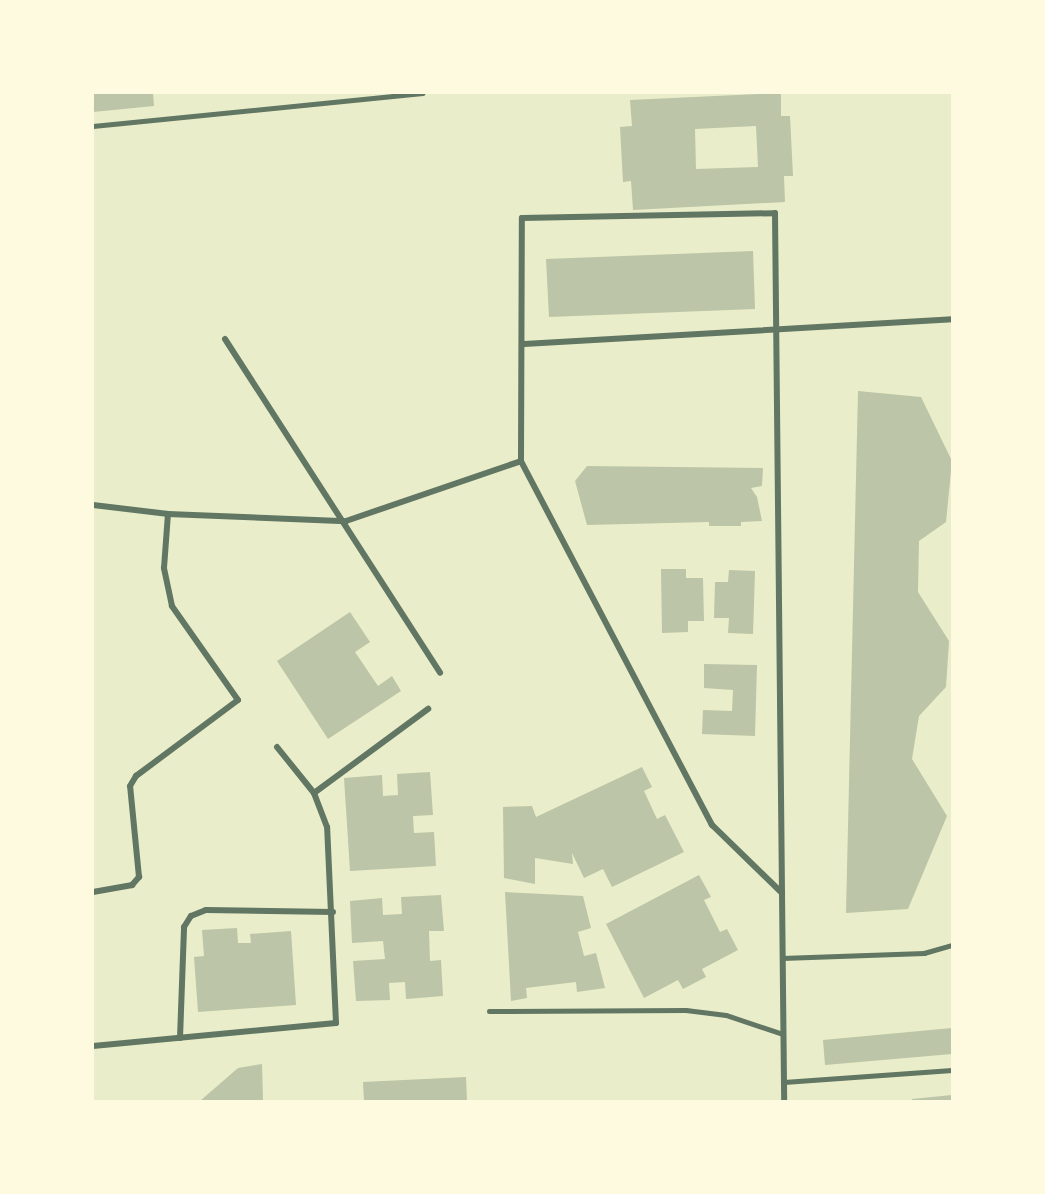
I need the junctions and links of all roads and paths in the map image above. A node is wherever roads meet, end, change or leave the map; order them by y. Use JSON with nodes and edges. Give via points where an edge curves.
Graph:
{"nodes":[{"id":1,"x":422,"y":93,"type":"edge"},
{"id":2,"x":93,"y":126,"type":"edge"},
{"id":3,"x":952,"y":319,"type":"edge"},
{"id":4,"x":776,"y":331,"type":"junction"},
{"id":5,"x":225,"y":339,"type":"dead end"},
{"id":6,"x":524,"y":344,"type":"junction"},
{"id":7,"x":521,"y":461,"type":"junction"},
{"id":8,"x":93,"y":505,"type":"edge"},
{"id":9,"x":168,"y":514,"type":"junction"},
{"id":10,"x":346,"y":521,"type":"junction"},
{"id":11,"x":440,"y":673,"type":"dead end"},
{"id":12,"x":428,"y":709,"type":"dead end"},
{"id":13,"x":277,"y":747,"type":"dead end"},
{"id":14,"x":314,"y":793,"type":"junction"},
{"id":15,"x":93,"y":892,"type":"edge"},
{"id":16,"x":782,"y":893,"type":"junction"},
{"id":17,"x":333,"y":912,"type":"junction"},
{"id":18,"x":952,"y":945,"type":"edge"},
{"id":19,"x":782,"y":958,"type":"junction"},
{"id":20,"x":489,"y":1011,"type":"dead end"},
{"id":21,"x":783,"y":1034,"type":"junction"},
{"id":22,"x":180,"y":1038,"type":"junction"},
{"id":23,"x":93,"y":1046,"type":"edge"},
{"id":24,"x":952,"y":1070,"type":"edge"},
{"id":25,"x":784,"y":1082,"type":"junction"},
{"id":26,"x":784,"y":1101,"type":"edge"}],
"edges":[{"from":1,"to":2,"type":"lane"},
{"from":3,"to":4,"type":"street"},
{"from":4,"to":6,"type":"street"},
{"from":4,"to":6,"type":"street","via":[[775,213],[522,218]]},
{"from":4,"to":16,"type":"street"},
{"from":5,"to":10,"type":"street"},
{"from":6,"to":7,"type":"street"},
{"from":7,"to":10,"type":"street"},
{"from":7,"to":16,"type":"street","via":[[712,825]]},
{"from":8,"to":9,"type":"street"},
{"from":9,"to":10,"type":"street"},
{"from":9,"to":15,"type":"street","via":[[164,568],[172,606],[238,700],[136,776],[130,786],[139,877],[132,885]]},
{"from":10,"to":11,"type":"street"},
{"from":12,"to":14,"type":"street"},
{"from":13,"to":14,"type":"street"},
{"from":14,"to":17,"type":"street","via":[[327,827]]},
{"from":16,"to":19,"type":"street"},
{"from":17,"to":22,"type":"street","via":[[206,910],[191,916],[184,927]]},
{"from":17,"to":22,"type":"street","via":[[336,1023]]},
{"from":18,"to":19,"type":"lane","via":[[924,953]]},
{"from":19,"to":21,"type":"street"},
{"from":20,"to":21,"type":"lane","via":[[686,1010],[726,1015]]},
{"from":21,"to":25,"type":"street"},
{"from":22,"to":23,"type":"street"},
{"from":24,"to":25,"type":"lane"},
{"from":25,"to":26,"type":"street"}]}
